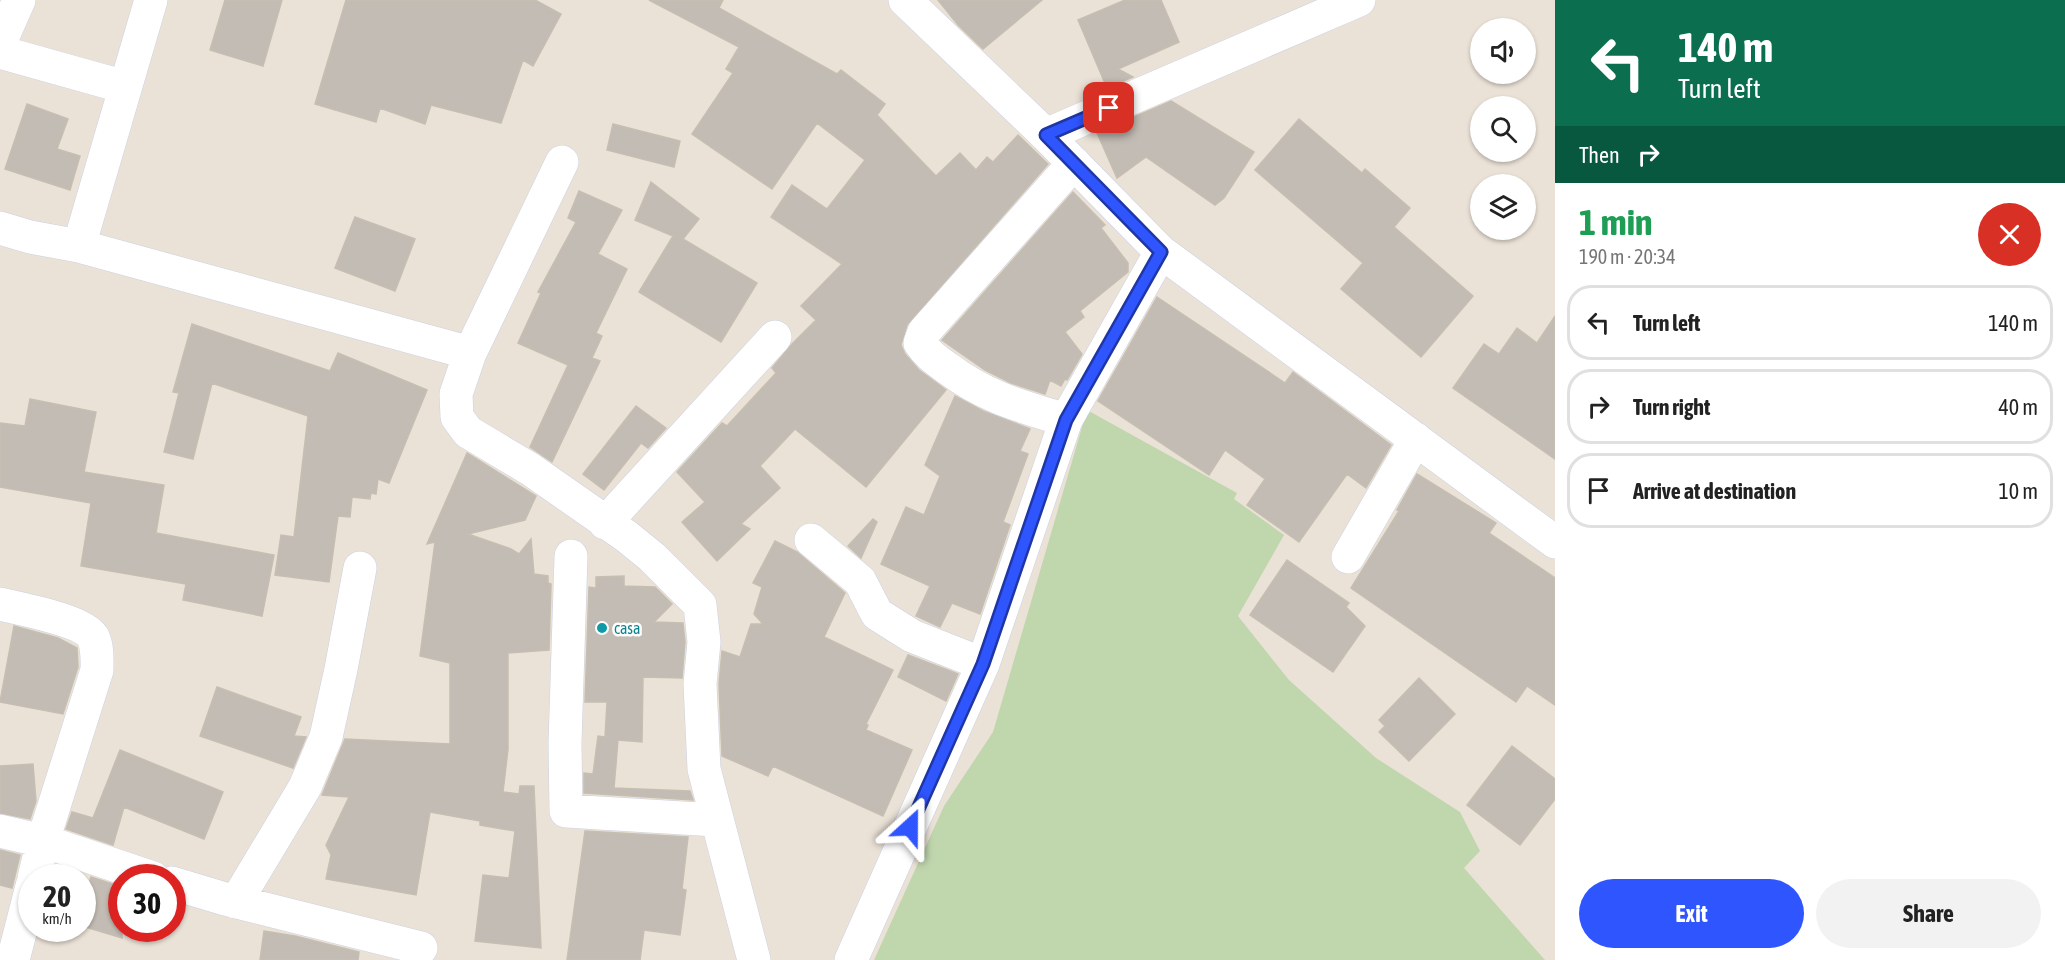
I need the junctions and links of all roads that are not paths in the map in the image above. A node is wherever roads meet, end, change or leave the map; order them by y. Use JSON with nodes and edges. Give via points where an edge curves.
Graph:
{"nodes":[{"id":1,"x":19,"y":0,"type":"edge"},
{"id":2,"x":151,"y":0,"type":"edge"},
{"id":3,"x":905,"y":0,"type":"edge"},
{"id":4,"x":1359,"y":0,"type":"edge"},
{"id":5,"x":0,"y":43,"type":"edge"},
{"id":6,"x":0,"y":52,"type":"edge"},
{"id":7,"x":124,"y":87,"type":"junction"},
{"id":8,"x":1046,"y":135,"type":"junction"},
{"id":9,"x":562,"y":162,"type":"dead end"},
{"id":10,"x":1074,"y":163,"type":"junction"},
{"id":11,"x":0,"y":228,"type":"edge"},
{"id":12,"x":79,"y":246,"type":"junction"},
{"id":13,"x":1161,"y":252,"type":"junction"},
{"id":14,"x":775,"y":337,"type":"dead end"},
{"id":15,"x":470,"y":353,"type":"junction"},
{"id":16,"x":1066,"y":420,"type":"junction"},
{"id":17,"x":1416,"y":440,"type":"junction"},
{"id":18,"x":605,"y":523,"type":"junction"},
{"id":19,"x":811,"y":540,"type":"dead end"},
{"id":20,"x":1555,"y":542,"type":"edge"},
{"id":21,"x":571,"y":556,"type":"dead end"},
{"id":22,"x":1348,"y":556,"type":"dead end"},
{"id":23,"x":360,"y":568,"type":"dead end"},
{"id":24,"x":0,"y":604,"type":"edge"},
{"id":25,"x":983,"y":664,"type":"junction"},
{"id":26,"x":716,"y":820,"type":"junction"},
{"id":27,"x":0,"y":831,"type":"edge"},
{"id":28,"x":43,"y":841,"type":"junction"},
{"id":29,"x":37,"y":864,"type":"edge"},
{"id":30,"x":111,"y":864,"type":"edge"},
{"id":31,"x":186,"y":887,"type":"edge"},
{"id":32,"x":236,"y":902,"type":"junction"},
{"id":33,"x":18,"y":941,"type":"edge"},
{"id":34,"x":421,"y":948,"type":"dead end"},
{"id":35,"x":13,"y":960,"type":"edge"},
{"id":36,"x":754,"y":960,"type":"edge"},
{"id":37,"x":851,"y":960,"type":"edge"}],
"edges":[{"from":1,"to":5,"type":"street"},
{"from":2,"to":7,"type":"street"},
{"from":3,"to":8,"type":"street"},
{"from":4,"to":8,"type":"street"},
{"from":6,"to":7,"type":"street"},
{"from":7,"to":12,"type":"street"},
{"from":8,"to":10,"type":"street"},
{"from":9,"to":15,"type":"street"},
{"from":10,"to":13,"type":"street"},
{"from":10,"to":16,"type":"street","via":[[924,332],[920,343],[926,353],[967,383],[1000,400]]},
{"from":11,"to":12,"type":"street"},
{"from":12,"to":15,"type":"street"},
{"from":13,"to":16,"type":"street"},
{"from":13,"to":17,"type":"street"},
{"from":14,"to":18,"type":"street"},
{"from":15,"to":18,"type":"street","via":[[456,394],[457,417],[468,432],[530,469]]},
{"from":16,"to":25,"type":"street"},
{"from":17,"to":20,"type":"street"},
{"from":17,"to":22,"type":"street"},
{"from":18,"to":26,"type":"street","via":[[652,557],[700,605],[704,642],[700,684],[704,769]]},
{"from":19,"to":25,"type":"street","via":[[860,580],[877,614],[912,636]]},
{"from":21,"to":26,"type":"street","via":[[566,812]]},
{"from":23,"to":32,"type":"street","via":[[326,737],[305,787]]},
{"from":24,"to":28,"type":"street","via":[[84,628],[93,637],[97,651],[96,670]]},
{"from":25,"to":37,"type":"street"},
{"from":26,"to":36,"type":"street"},
{"from":27,"to":28,"type":"street"},
{"from":28,"to":29,"type":"street"},
{"from":28,"to":30,"type":"street"},
{"from":31,"to":32,"type":"street"},
{"from":32,"to":34,"type":"street"},
{"from":33,"to":35,"type":"street"}]}
